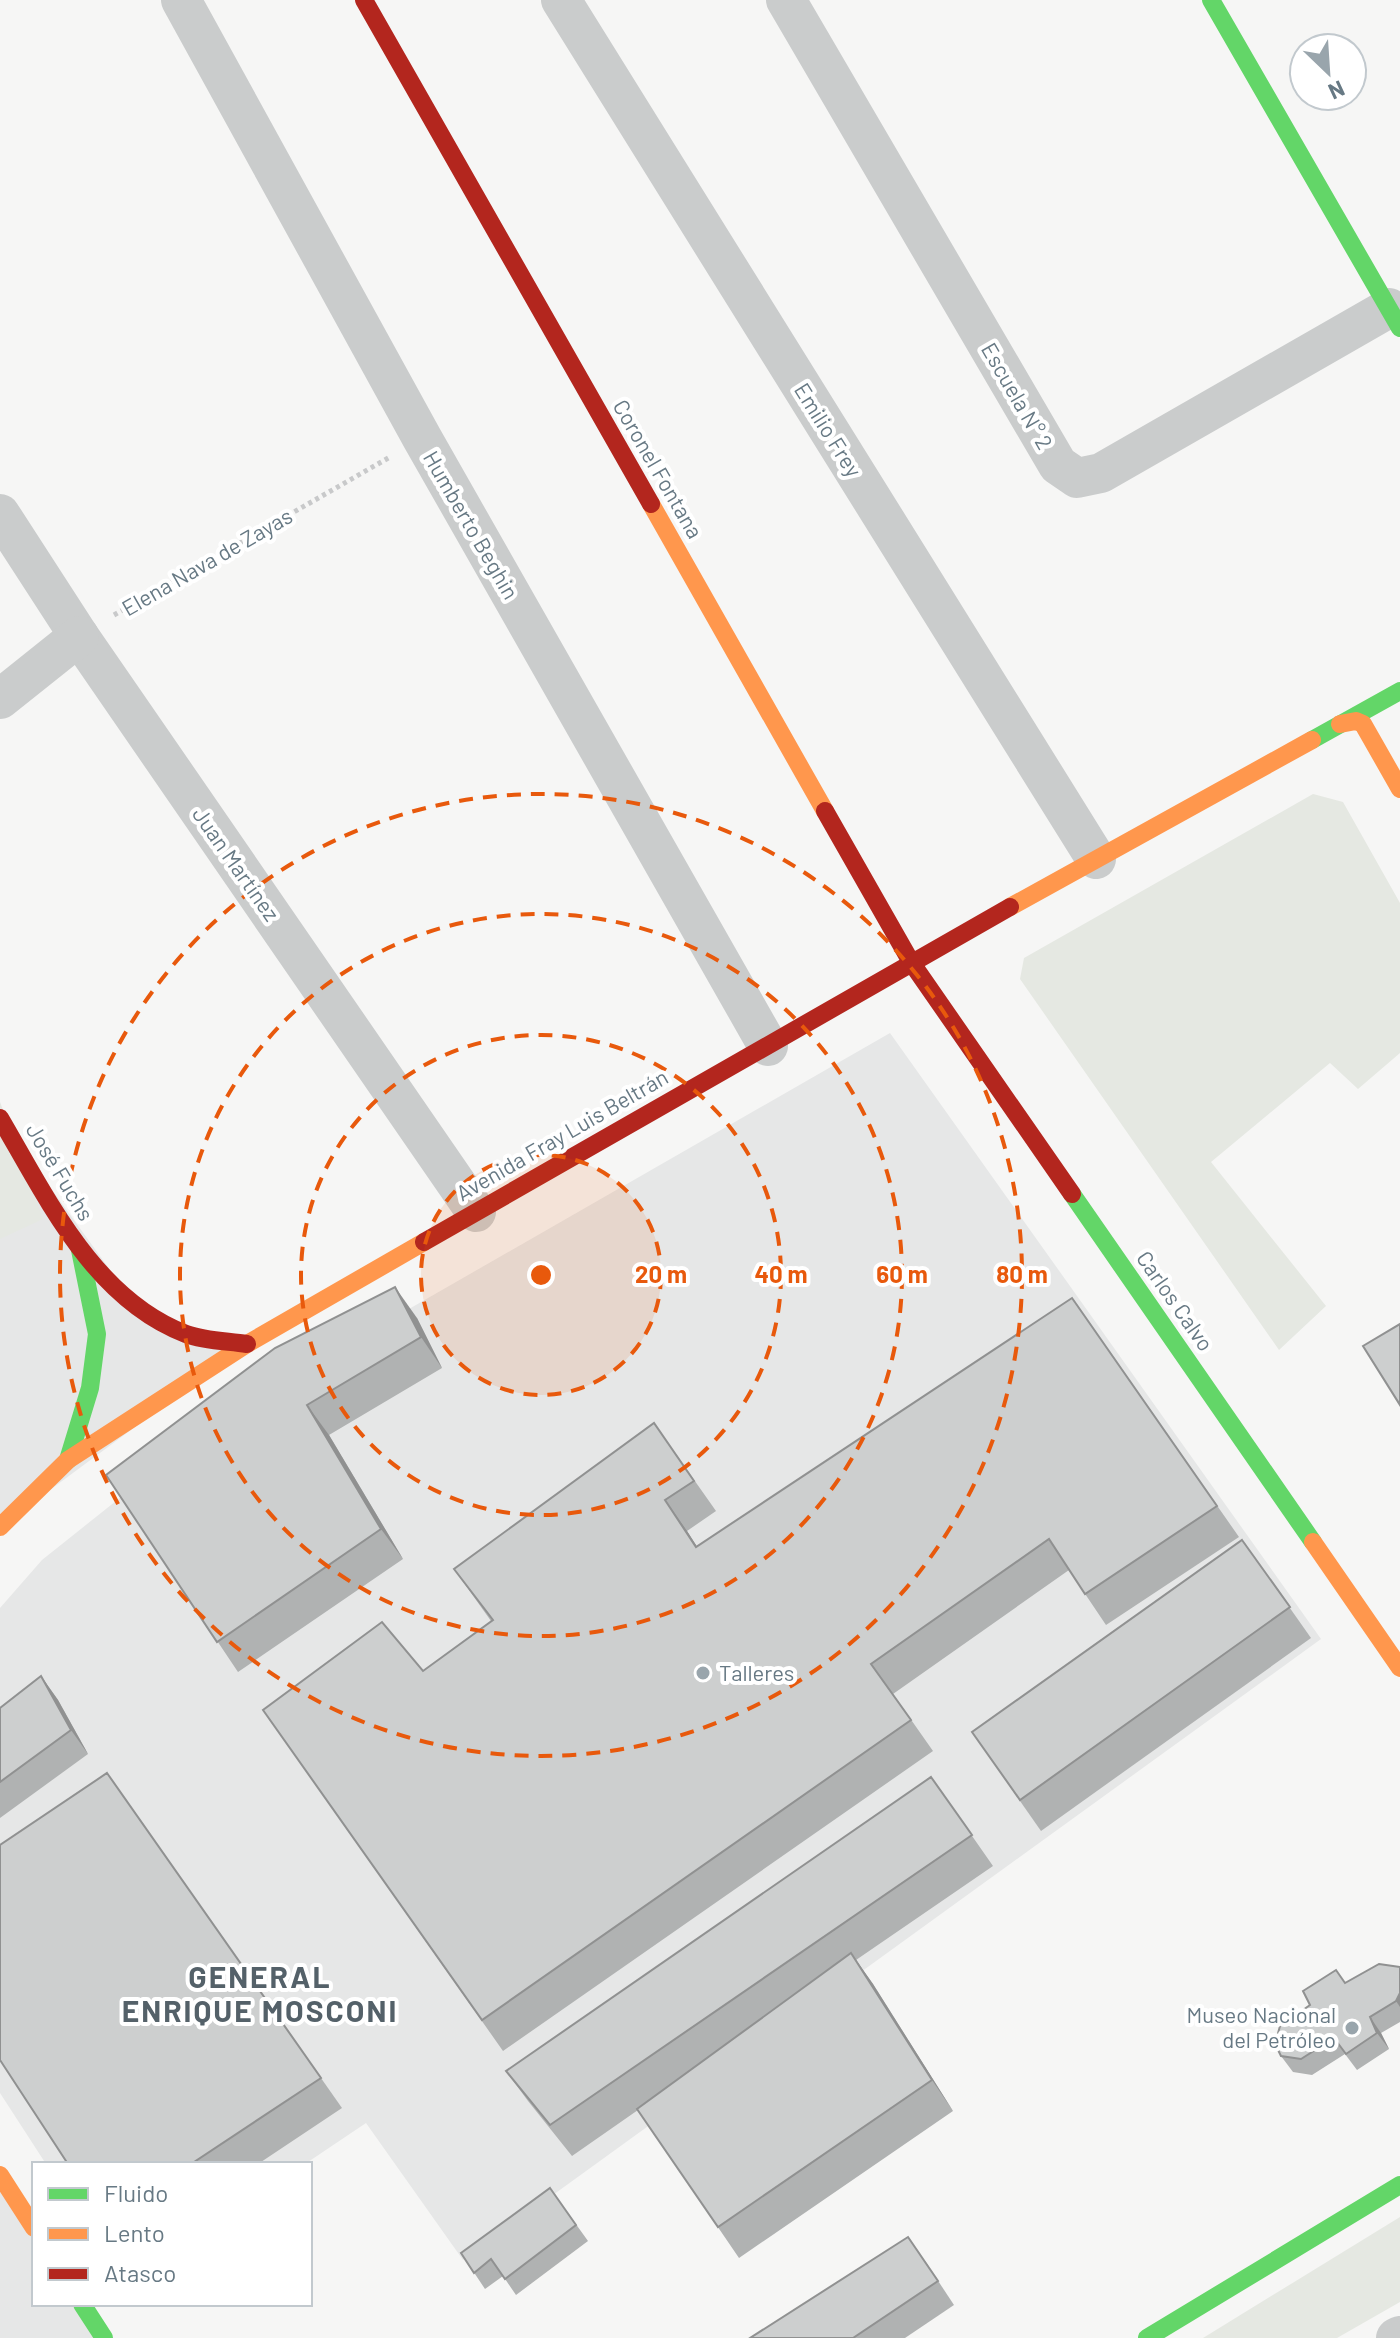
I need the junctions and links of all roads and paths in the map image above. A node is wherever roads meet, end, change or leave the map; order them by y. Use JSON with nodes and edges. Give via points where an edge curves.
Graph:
{"nodes":[{"id":1,"x":181,"y":0,"type":"edge"},
{"id":2,"x":364,"y":0,"type":"edge"},
{"id":3,"x":561,"y":0,"type":"edge"},
{"id":4,"x":786,"y":0,"type":"edge"},
{"id":5,"x":1211,"y":0,"type":"edge"},
{"id":6,"x":1394,"y":318,"type":"edge"},
{"id":7,"x":422,"y":438,"type":"junction"},
{"id":8,"x":0,"y":514,"type":"edge"},
{"id":9,"x":79,"y":636,"type":"junction"},
{"id":10,"x":1400,"y":691,"type":"edge"},
{"id":11,"x":0,"y":699,"type":"edge"},
{"id":12,"x":1340,"y":724,"type":"junction"},
{"id":13,"x":1361,"y":736,"type":"junction"},
{"id":14,"x":1400,"y":789,"type":"edge"},
{"id":15,"x":1170,"y":818,"type":"junction"},
{"id":16,"x":1096,"y":859,"type":"junction"},
{"id":17,"x":911,"y":962,"type":"junction"},
{"id":18,"x":768,"y":1046,"type":"junction"},
{"id":19,"x":0,"y":1118,"type":"edge"},
{"id":20,"x":476,"y":1212,"type":"junction"},
{"id":21,"x":80,"y":1250,"type":"junction"},
{"id":22,"x":247,"y":1344,"type":"junction"},
{"id":23,"x":68,"y":1460,"type":"junction"},
{"id":24,"x":0,"y":1527,"type":"edge"},
{"id":25,"x":1400,"y":1668,"type":"edge"},
{"id":26,"x":0,"y":2175,"type":"edge"},
{"id":27,"x":1400,"y":2185,"type":"edge"},
{"id":28,"x":32,"y":2225,"type":"edge"},
{"id":29,"x":83,"y":2306,"type":"edge"},
{"id":30,"x":104,"y":2338,"type":"edge"},
{"id":31,"x":1147,"y":2338,"type":"edge"}],
"edges":[{"from":1,"to":7,"type":"street","name":"Humberto Beghin"},
{"from":2,"to":17,"type":"street","name":"Coronel Fontana"},
{"from":3,"to":16,"type":"street","name":"Emilio Frey"},
{"from":4,"to":6,"type":"street","name":"Escuela N° 2","via":[[1058,465],[1077,478],[1101,473]]},
{"from":5,"to":6,"type":"street"},
{"from":7,"to":9,"type":"path","name":"Elena Nava de Zayas"},
{"from":7,"to":18,"type":"street","name":"Humberto Beghin"},
{"from":8,"to":9,"type":"street","name":"Juan Martínez"},
{"from":9,"to":11,"type":"street"},
{"from":9,"to":20,"type":"street","name":"Juan Martínez"},
{"from":10,"to":12,"type":"street","name":"Avenida Fray Luis Beltrán"},
{"from":12,"to":13,"type":"street","via":[[1360,722]]},
{"from":12,"to":15,"type":"street","name":"Avenida Fray Luis Beltrán"},
{"from":13,"to":14,"type":"street"},
{"from":13,"to":15,"type":"street","name":"Avenida Fray Luis Beltrán","via":[[1247,791]]},
{"from":15,"to":16,"type":"street","name":"Avenida Fray Luis Beltrán"},
{"from":16,"to":17,"type":"street","name":"Avenida Fray Luis Beltrán"},
{"from":17,"to":18,"type":"street","name":"Avenida Fray Luis Beltrán"},
{"from":17,"to":25,"type":"street","name":"Carlos Calvo"},
{"from":18,"to":20,"type":"street","name":"Avenida Fray Luis Beltrán"},
{"from":19,"to":21,"type":"street","name":"José Fuchs"},
{"from":20,"to":22,"type":"street","name":"Avenida Fray Luis Beltrán"},
{"from":21,"to":22,"type":"street","name":"José Fuchs","via":[[139,1311],[186,1334]]},
{"from":21,"to":23,"type":"street","name":"José Fuchs","via":[[97,1334],[90,1388]]},
{"from":22,"to":23,"type":"street","name":"Avenida Fray Luis Beltrán"},
{"from":23,"to":24,"type":"street","name":"Avenida Fray Luis Beltrán"},
{"from":26,"to":28,"type":"street"},
{"from":27,"to":31,"type":"street"},
{"from":29,"to":30,"type":"street"}]}
